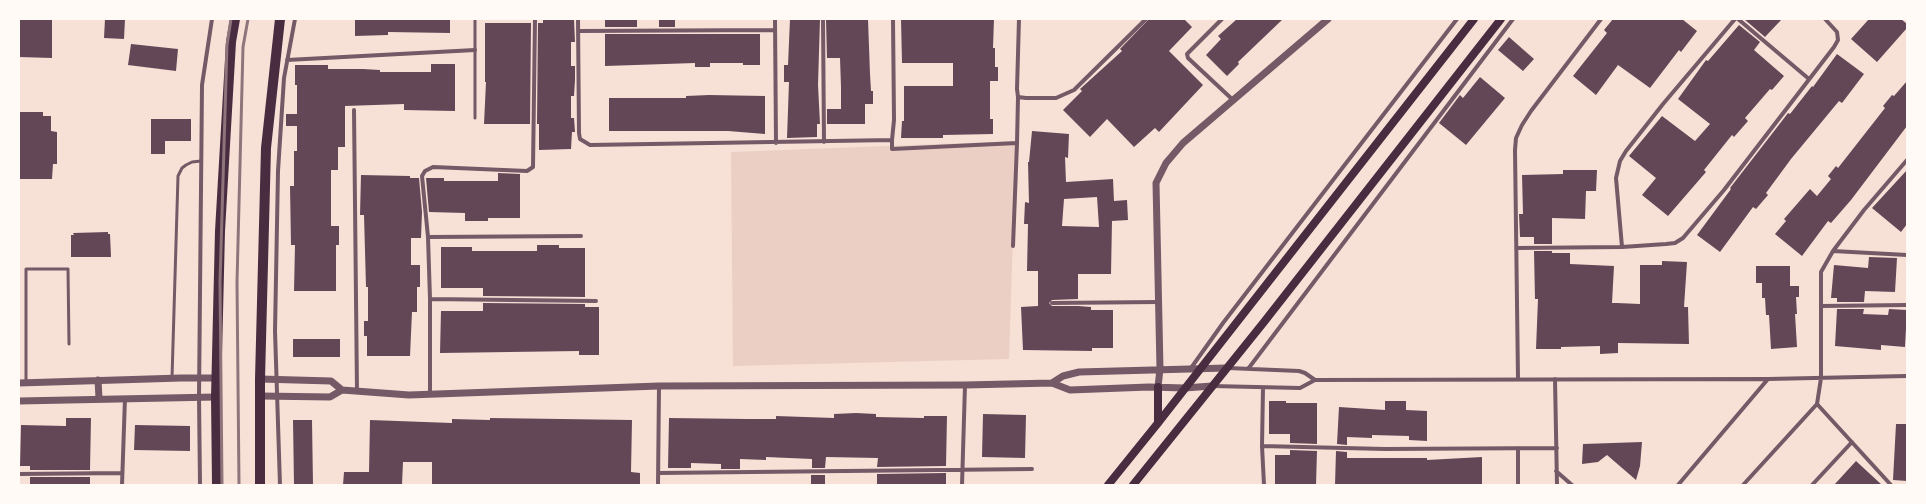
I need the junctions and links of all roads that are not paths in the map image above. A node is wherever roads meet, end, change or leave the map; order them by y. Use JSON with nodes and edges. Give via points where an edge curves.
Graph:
{"nodes":[{"id":1,"x":212,"y":19,"type":"edge"},
{"id":2,"x":235,"y":19,"type":"edge"},
{"id":3,"x":280,"y":19,"type":"edge"},
{"id":4,"x":295,"y":19,"type":"edge"},
{"id":5,"x":475,"y":19,"type":"edge"},
{"id":6,"x":535,"y":19,"type":"edge"},
{"id":7,"x":578,"y":19,"type":"edge"},
{"id":8,"x":775,"y":19,"type":"edge"},
{"id":9,"x":824,"y":19,"type":"edge"},
{"id":10,"x":893,"y":19,"type":"edge"},
{"id":11,"x":1018,"y":19,"type":"edge"},
{"id":12,"x":1146,"y":19,"type":"edge"},
{"id":13,"x":1222,"y":19,"type":"edge"},
{"id":14,"x":1328,"y":19,"type":"edge"},
{"id":15,"x":1458,"y":19,"type":"edge"},
{"id":16,"x":1474,"y":19,"type":"edge"},
{"id":17,"x":1501,"y":19,"type":"edge"},
{"id":18,"x":1513,"y":19,"type":"edge"},
{"id":19,"x":1601,"y":19,"type":"edge"},
{"id":20,"x":1737,"y":19,"type":"edge"},
{"id":21,"x":1825,"y":19,"type":"edge"},
{"id":22,"x":775,"y":30,"type":"junction"},
{"id":23,"x":578,"y":31,"type":"junction"},
{"id":24,"x":475,"y":50,"type":"junction"},
{"id":25,"x":287,"y":60,"type":"junction"},
{"id":26,"x":1809,"y":79,"type":"junction"},
{"id":27,"x":1018,"y":98,"type":"junction"},
{"id":28,"x":1233,"y":100,"type":"junction"},
{"id":29,"x":354,"y":110,"type":"dead end"},
{"id":30,"x":475,"y":118,"type":"dead end"},
{"id":31,"x":892,"y":140,"type":"junction"},
{"id":32,"x":824,"y":142,"type":"junction"},
{"id":33,"x":776,"y":143,"type":"junction"},
{"id":34,"x":1017,"y":143,"type":"junction"},
{"id":35,"x":1907,"y":160,"type":"edge"},
{"id":36,"x":201,"y":161,"type":"junction"},
{"id":37,"x":581,"y":236,"type":"dead end"},
{"id":38,"x":428,"y":237,"type":"junction"},
{"id":39,"x":1013,"y":246,"type":"dead end"},
{"id":40,"x":1622,"y":247,"type":"junction"},
{"id":41,"x":1517,"y":248,"type":"junction"},
{"id":42,"x":1833,"y":250,"type":"junction"},
{"id":43,"x":1907,"y":255,"type":"edge"},
{"id":44,"x":430,"y":299,"type":"junction"},
{"id":45,"x":596,"y":301,"type":"dead end"},
{"id":46,"x":1158,"y":302,"type":"junction"},
{"id":47,"x":1052,"y":303,"type":"dead end"},
{"id":48,"x":1907,"y":305,"type":"edge"},
{"id":49,"x":1821,"y":306,"type":"junction"},
{"id":50,"x":69,"y":344,"type":"dead end"},
{"id":51,"x":1191,"y":368,"type":"junction"},
{"id":52,"x":1201,"y":368,"type":"junction"},
{"id":53,"x":1226,"y":368,"type":"junction"},
{"id":54,"x":1160,"y":369,"type":"junction"},
{"id":55,"x":1248,"y":369,"type":"junction"},
{"id":56,"x":1907,"y":376,"type":"edge"},
{"id":57,"x":172,"y":378,"type":"junction"},
{"id":58,"x":199,"y":378,"type":"junction"},
{"id":59,"x":217,"y":378,"type":"junction"},
{"id":60,"x":1820,"y":378,"type":"junction"},
{"id":61,"x":260,"y":379,"type":"junction"},
{"id":62,"x":1518,"y":379,"type":"junction"},
{"id":63,"x":1555,"y":379,"type":"junction"},
{"id":64,"x":98,"y":380,"type":"junction"},
{"id":65,"x":278,"y":380,"type":"junction"},
{"id":66,"x":1315,"y":380,"type":"junction"},
{"id":67,"x":1768,"y":380,"type":"junction"},
{"id":68,"x":22,"y":382,"type":"edge"},
{"id":69,"x":1052,"y":383,"type":"junction"},
{"id":70,"x":965,"y":385,"type":"junction"},
{"id":71,"x":659,"y":386,"type":"junction"},
{"id":72,"x":1212,"y":386,"type":"junction"},
{"id":73,"x":1158,"y":387,"type":"junction"},
{"id":74,"x":1185,"y":388,"type":"junction"},
{"id":75,"x":1262,"y":388,"type":"junction"},
{"id":76,"x":342,"y":390,"type":"junction"},
{"id":77,"x":357,"y":393,"type":"junction"},
{"id":78,"x":430,"y":395,"type":"junction"},
{"id":79,"x":260,"y":396,"type":"junction"},
{"id":80,"x":278,"y":396,"type":"junction"},
{"id":81,"x":199,"y":397,"type":"junction"},
{"id":82,"x":216,"y":397,"type":"junction"},
{"id":83,"x":99,"y":398,"type":"junction"},
{"id":84,"x":125,"y":398,"type":"junction"},
{"id":85,"x":19,"y":401,"type":"edge"},
{"id":86,"x":1817,"y":404,"type":"junction"},
{"id":87,"x":1158,"y":423,"type":"junction"},
{"id":88,"x":1852,"y":442,"type":"junction"},
{"id":89,"x":1262,"y":446,"type":"junction"},
{"id":90,"x":1518,"y":448,"type":"junction"},
{"id":91,"x":1557,"y":448,"type":"junction"},
{"id":92,"x":963,"y":469,"type":"junction"},
{"id":93,"x":1032,"y":469,"type":"dead end"},
{"id":94,"x":1556,"y":471,"type":"junction"},
{"id":95,"x":122,"y":473,"type":"junction"},
{"id":96,"x":658,"y":473,"type":"junction"},
{"id":97,"x":19,"y":474,"type":"edge"},
{"id":98,"x":122,"y":485,"type":"edge"},
{"id":99,"x":200,"y":485,"type":"edge"},
{"id":100,"x":217,"y":485,"type":"edge"},
{"id":101,"x":260,"y":485,"type":"edge"},
{"id":102,"x":280,"y":485,"type":"edge"},
{"id":103,"x":658,"y":485,"type":"edge"},
{"id":104,"x":962,"y":485,"type":"edge"},
{"id":105,"x":1108,"y":485,"type":"edge"},
{"id":106,"x":1133,"y":485,"type":"edge"},
{"id":107,"x":1264,"y":485,"type":"edge"},
{"id":108,"x":1518,"y":485,"type":"edge"},
{"id":109,"x":1557,"y":485,"type":"edge"},
{"id":110,"x":1572,"y":485,"type":"edge"},
{"id":111,"x":1678,"y":485,"type":"edge"},
{"id":112,"x":1743,"y":485,"type":"edge"},
{"id":113,"x":1812,"y":485,"type":"edge"},
{"id":114,"x":1891,"y":485,"type":"edge"}],
"edges":[{"from":1,"to":36,"type":"street","via":[[202,85]]},
{"from":2,"to":59,"type":"main road","via":[[231,42],[220,231]]},
{"from":3,"to":61,"type":"main road","via":[[266,148]]},
{"from":4,"to":25,"type":"street"},
{"from":5,"to":24,"type":"lane"},
{"from":6,"to":38,"type":"street","via":[[533,167],[527,171],[429,167],[422,176]]},
{"from":7,"to":23,"type":"street"},
{"from":8,"to":22,"type":"street"},
{"from":9,"to":32,"type":"street"},
{"from":10,"to":31,"type":"street"},
{"from":11,"to":27,"type":"street"},
{"from":12,"to":27,"type":"street","via":[[1074,90],[1056,98]]},
{"from":13,"to":28,"type":"street","via":[[1187,54],[1188,58]]},
{"from":14,"to":28,"type":"street"},
{"from":15,"to":51,"type":"street"},
{"from":16,"to":52,"type":"main road"},
{"from":17,"to":53,"type":"main road"},
{"from":18,"to":55,"type":"street"},
{"from":19,"to":41,"type":"street","via":[[1522,125],[1516,138]]},
{"from":20,"to":26,"type":"street"},
{"from":20,"to":40,"type":"street","via":[[1663,104],[1620,160],[1616,178]]},
{"from":21,"to":26,"type":"street","via":[[1837,32],[1838,40]]},
{"from":22,"to":23,"type":"street"},
{"from":22,"to":33,"type":"street"},
{"from":23,"to":33,"type":"street","via":[[579,133],[580,139],[590,146]]},
{"from":24,"to":25,"type":"street"},
{"from":24,"to":30,"type":"lane"},
{"from":25,"to":65,"type":"street","via":[[276,230],[275,331]]},
{"from":26,"to":40,"type":"street","via":[[1724,190],[1683,238],[1666,244]]},
{"from":27,"to":34,"type":"street"},
{"from":28,"to":46,"type":"street","via":[[1183,143],[1166,163],[1156,183]]},
{"from":29,"to":77,"type":"street"},
{"from":31,"to":32,"type":"street"},
{"from":31,"to":34,"type":"street","via":[[892,149]]},
{"from":32,"to":33,"type":"street"},
{"from":34,"to":39,"type":"street"},
{"from":35,"to":42,"type":"street"},
{"from":36,"to":57,"type":"lane","via":[[186,165],[178,176]]},
{"from":36,"to":58,"type":"street"},
{"from":37,"to":38,"type":"street"},
{"from":38,"to":44,"type":"street"},
{"from":40,"to":41,"type":"street"},
{"from":41,"to":62,"type":"street"},
{"from":42,"to":43,"type":"street"},
{"from":42,"to":49,"type":"street","via":[[1820,272]]},
{"from":44,"to":45,"type":"street"},
{"from":44,"to":78,"type":"street"},
{"from":46,"to":47,"type":"street"},
{"from":46,"to":54,"type":"street"},
{"from":48,"to":49,"type":"street"},
{"from":49,"to":60,"type":"street"},
{"from":50,"to":68,"type":"lane","via":[[68,269],[26,269]]},
{"from":51,"to":52,"type":"street"},
{"from":51,"to":54,"type":"street"},
{"from":52,"to":53,"type":"street"},
{"from":52,"to":74,"type":"main road"},
{"from":53,"to":55,"type":"street"},
{"from":53,"to":72,"type":"main road"},
{"from":54,"to":69,"type":"street","via":[[1079,372],[1063,376]]},
{"from":54,"to":73,"type":"street"},
{"from":55,"to":66,"type":"street","via":[[1299,371]]},
{"from":56,"to":60,"type":"street"},
{"from":57,"to":58,"type":"street"},
{"from":57,"to":64,"type":"street"},
{"from":58,"to":59,"type":"street"},
{"from":58,"to":81,"type":"street"},
{"from":59,"to":82,"type":"main road"},
{"from":60,"to":67,"type":"street"},
{"from":60,"to":86,"type":"street"},
{"from":61,"to":65,"type":"street"},
{"from":61,"to":79,"type":"main road"},
{"from":62,"to":63,"type":"street"},
{"from":62,"to":66,"type":"street"},
{"from":63,"to":67,"type":"street"},
{"from":63,"to":91,"type":"street"},
{"from":64,"to":68,"type":"street"},
{"from":64,"to":83,"type":"street"},
{"from":65,"to":76,"type":"street","via":[[331,382]]},
{"from":65,"to":80,"type":"street"},
{"from":66,"to":75,"type":"street","via":[[1300,388]]},
{"from":67,"to":111,"type":"street"},
{"from":69,"to":70,"type":"street"},
{"from":69,"to":73,"type":"street","via":[[1070,390]]},
{"from":70,"to":71,"type":"street"},
{"from":70,"to":92,"type":"street"},
{"from":71,"to":78,"type":"street"},
{"from":71,"to":96,"type":"street"},
{"from":72,"to":74,"type":"street"},
{"from":72,"to":75,"type":"street"},
{"from":72,"to":106,"type":"main road"},
{"from":73,"to":74,"type":"street"},
{"from":73,"to":87,"type":"main road"},
{"from":74,"to":87,"type":"main road"},
{"from":75,"to":89,"type":"street"},
{"from":76,"to":77,"type":"street"},
{"from":76,"to":80,"type":"street","via":[[330,397]]},
{"from":77,"to":78,"type":"street"},
{"from":79,"to":80,"type":"street"},
{"from":79,"to":101,"type":"main road"},
{"from":80,"to":102,"type":"street"},
{"from":81,"to":82,"type":"street"},
{"from":81,"to":84,"type":"street"},
{"from":81,"to":99,"type":"street"},
{"from":82,"to":100,"type":"main road"},
{"from":83,"to":84,"type":"street"},
{"from":83,"to":85,"type":"street"},
{"from":84,"to":95,"type":"street"},
{"from":86,"to":88,"type":"street"},
{"from":86,"to":112,"type":"street"},
{"from":87,"to":105,"type":"main road"},
{"from":88,"to":113,"type":"street"},
{"from":88,"to":114,"type":"street"},
{"from":89,"to":90,"type":"street","via":[[1385,449]]},
{"from":89,"to":107,"type":"street"},
{"from":90,"to":91,"type":"street"},
{"from":90,"to":108,"type":"street"},
{"from":91,"to":94,"type":"street"},
{"from":92,"to":93,"type":"street"},
{"from":92,"to":96,"type":"street"},
{"from":92,"to":104,"type":"street"},
{"from":94,"to":109,"type":"street"},
{"from":94,"to":110,"type":"street"},
{"from":95,"to":97,"type":"street"},
{"from":95,"to":98,"type":"street"},
{"from":96,"to":103,"type":"street"}]}
